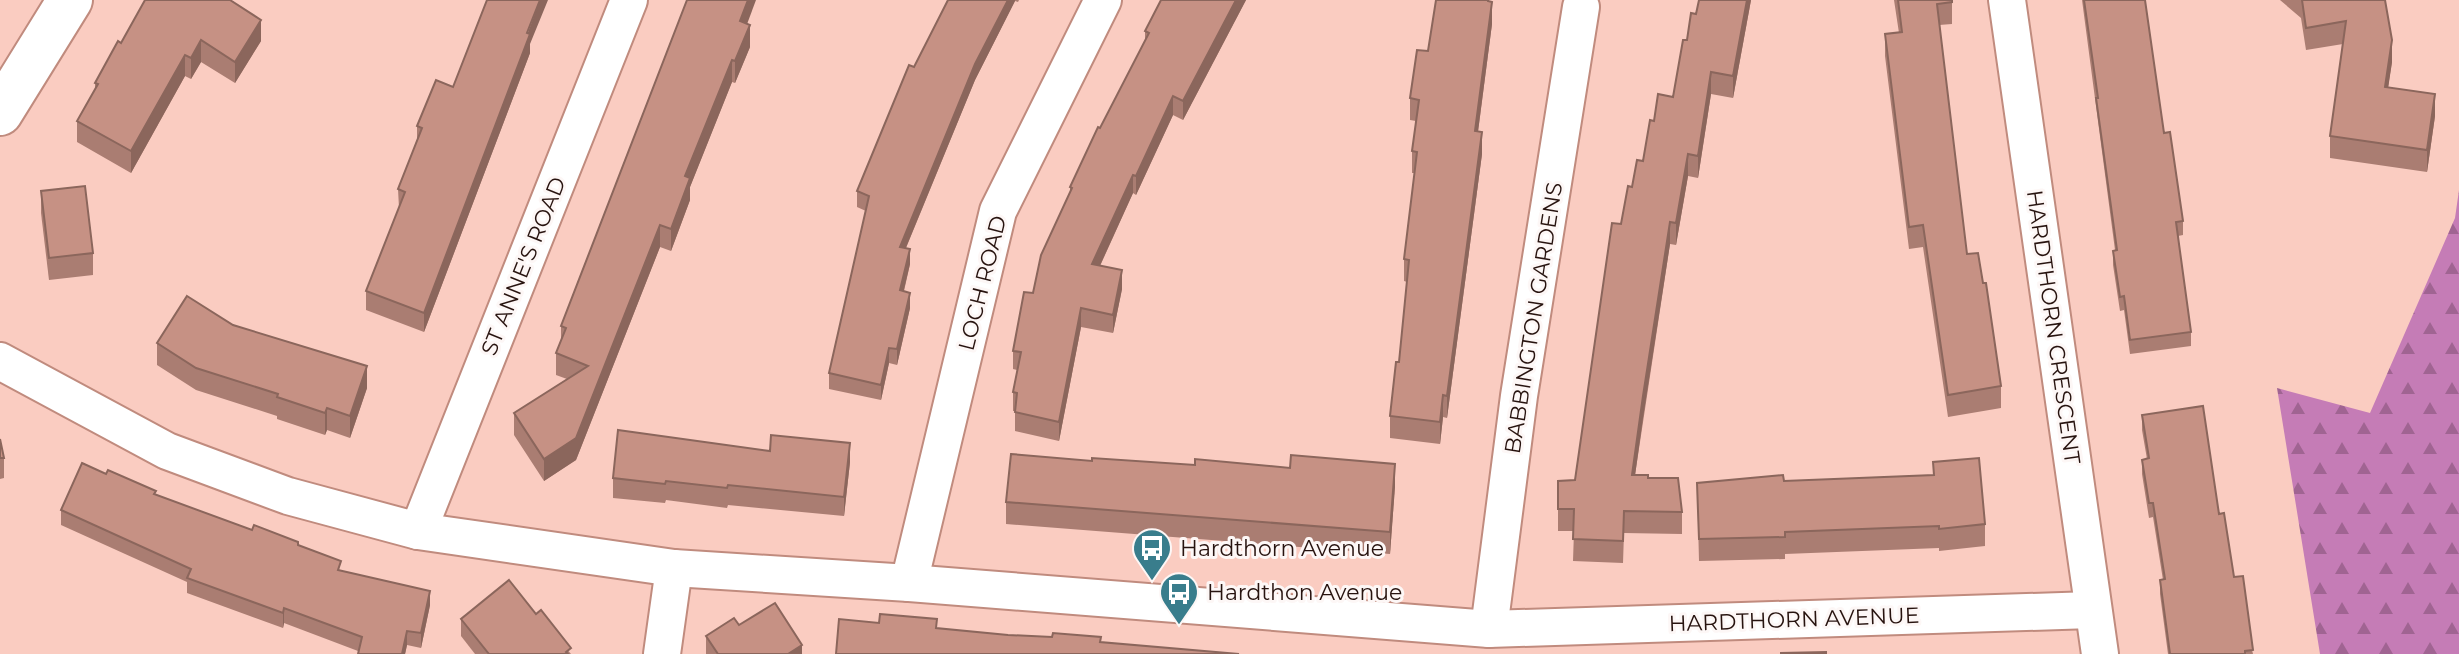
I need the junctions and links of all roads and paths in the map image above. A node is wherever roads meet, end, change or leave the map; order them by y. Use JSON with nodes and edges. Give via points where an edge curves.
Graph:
{"nodes":[{"id":1,"x":70,"y":0,"type":"edge"},
{"id":2,"x":629,"y":0,"type":"edge"},
{"id":3,"x":1103,"y":0,"type":"edge"},
{"id":4,"x":2007,"y":0,"type":"edge"},
{"id":5,"x":1581,"y":7,"type":"dead end"},
{"id":6,"x":0,"y":113,"type":"edge"},
{"id":7,"x":0,"y":361,"type":"edge"},
{"id":8,"x":418,"y":531,"type":"junction"},
{"id":9,"x":674,"y":568,"type":"junction"},
{"id":10,"x":909,"y":583,"type":"junction"},
{"id":11,"x":2092,"y":610,"type":"junction"},
{"id":12,"x":1489,"y":629,"type":"junction"},
{"id":13,"x":662,"y":654,"type":"edge"},
{"id":14,"x":2100,"y":654,"type":"edge"}],
"edges":[{"from":1,"to":6,"type":"street"},
{"from":2,"to":8,"type":"street","name":"ST ANNE'S ROAD"},
{"from":3,"to":10,"type":"street","name":"LOCH ROAD","via":[[998,211]]},
{"from":4,"to":11,"type":"street","name":"HARDTHORN CRESCENT"},
{"from":5,"to":12,"type":"street","name":"BABBINGTON GARDENS","via":[[1519,396]]},
{"from":7,"to":8,"type":"street","name":"HARDTHORN AVENUE","via":[[167,451],[288,496]]},
{"from":8,"to":9,"type":"street","name":"HARDTHORN AVENUE"},
{"from":9,"to":10,"type":"street","name":"HARDTHORN AVENUE"},
{"from":9,"to":13,"type":"street"},
{"from":10,"to":12,"type":"street","name":"HARDTHORN AVENUE"},
{"from":11,"to":12,"type":"street","name":"HARDTHORN AVENUE"},
{"from":11,"to":14,"type":"street","name":"HARDTHORN CRESCENT"}]}
